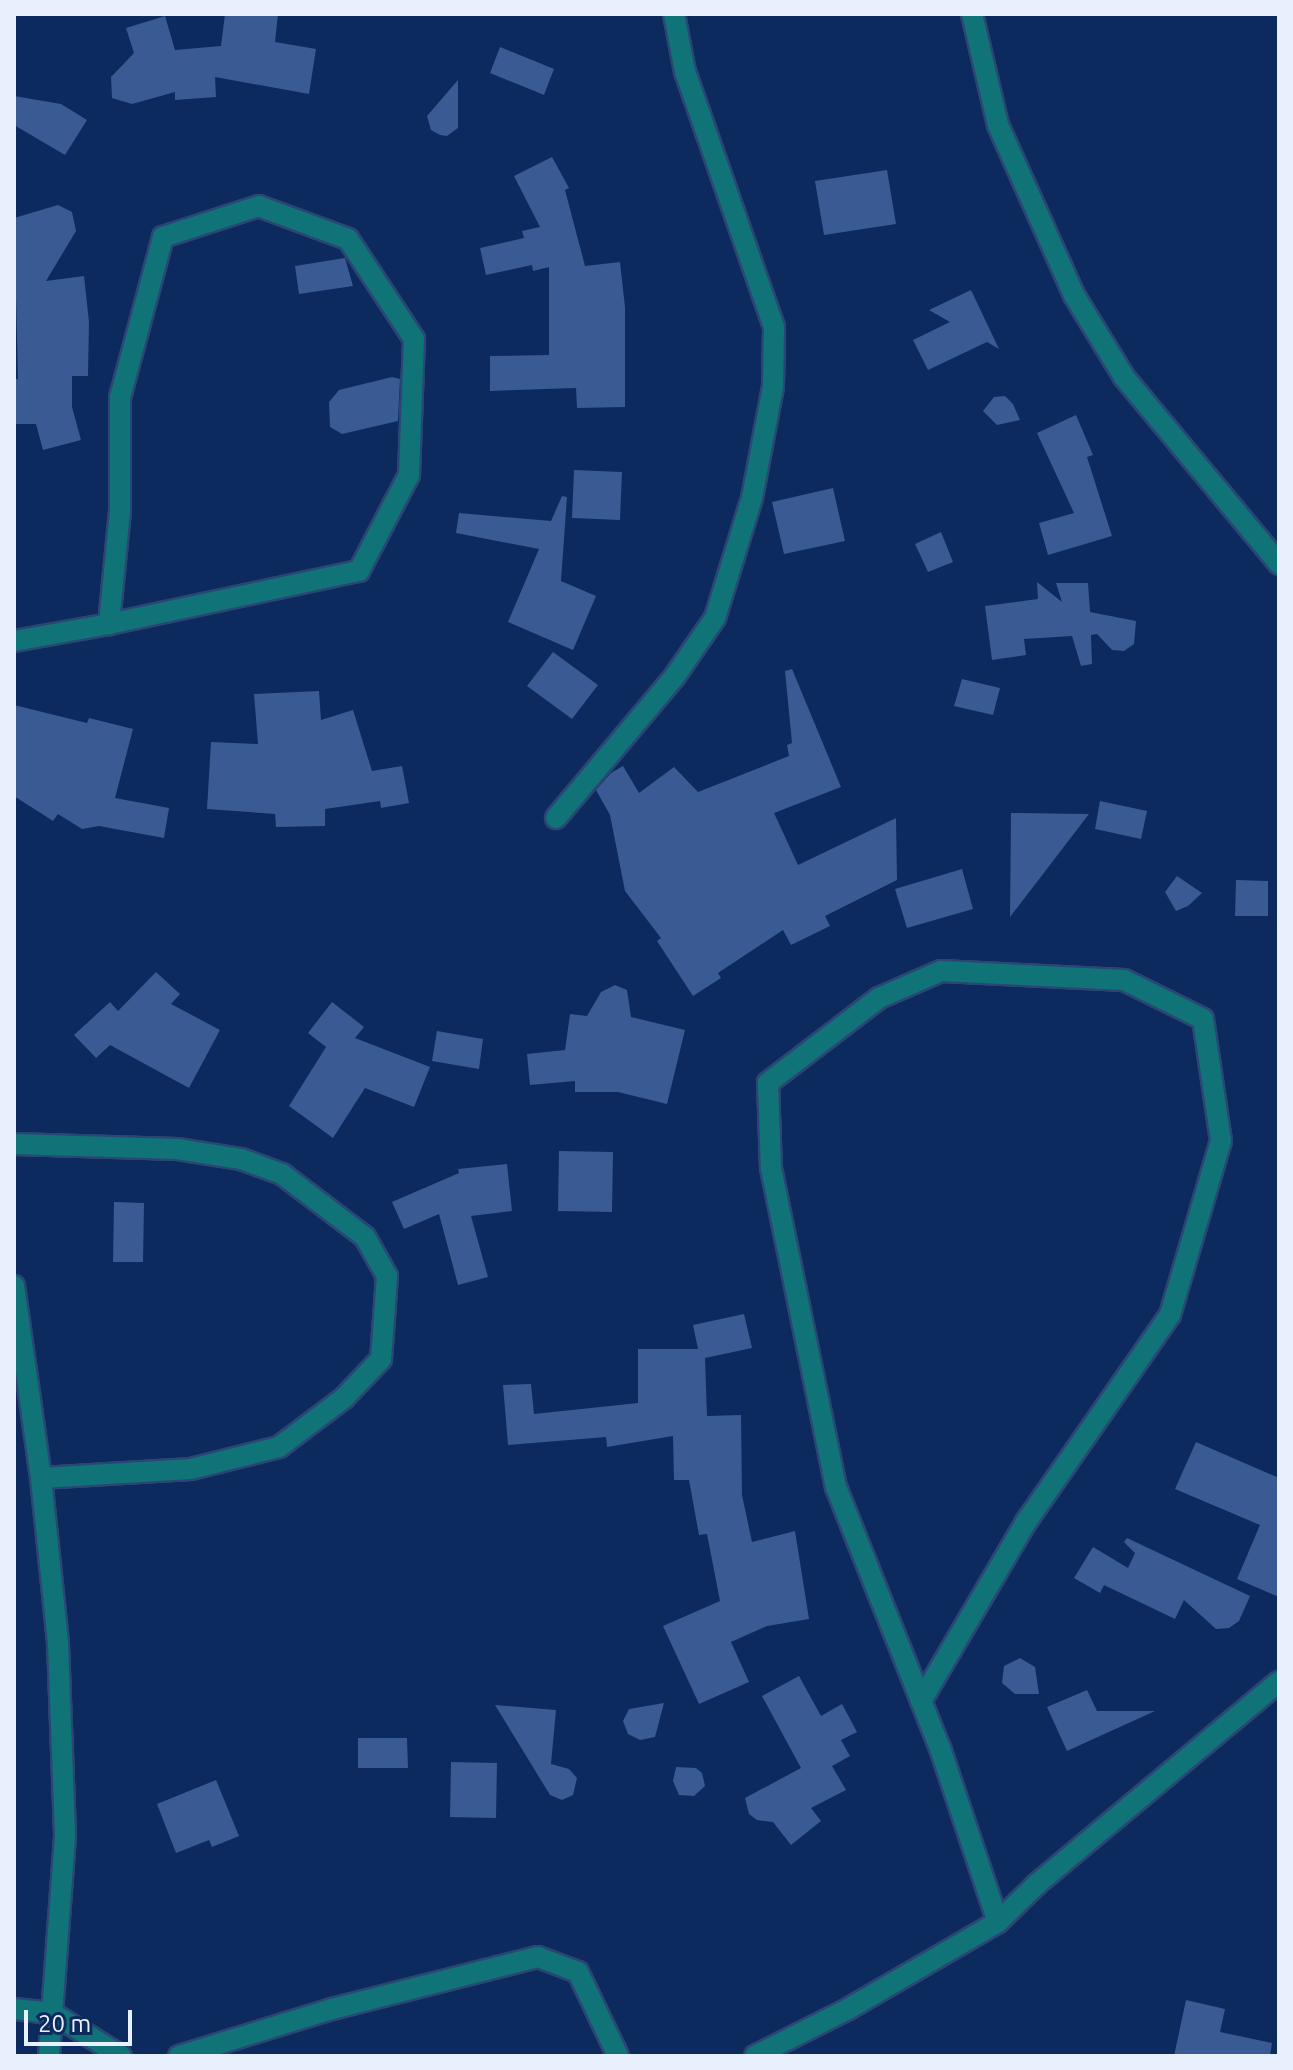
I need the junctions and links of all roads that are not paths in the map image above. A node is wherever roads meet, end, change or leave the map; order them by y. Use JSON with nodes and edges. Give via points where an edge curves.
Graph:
{"nodes":[{"id":1,"x":674,"y":14,"type":"edge"},
{"id":2,"x":972,"y":14,"type":"edge"},
{"id":3,"x":1279,"y":564,"type":"edge"},
{"id":4,"x":109,"y":624,"type":"junction"},
{"id":5,"x":14,"y":641,"type":"edge"},
{"id":6,"x":556,"y":818,"type":"dead end"},
{"id":7,"x":14,"y":1144,"type":"edge"},
{"id":8,"x":14,"y":1286,"type":"edge"},
{"id":9,"x":41,"y":1478,"type":"junction"},
{"id":10,"x":1279,"y":1682,"type":"edge"},
{"id":11,"x":921,"y":1701,"type":"junction"},
{"id":12,"x":998,"y":1922,"type":"junction"},
{"id":13,"x":14,"y":2009,"type":"edge"},
{"id":14,"x":52,"y":2013,"type":"junction"},
{"id":15,"x":49,"y":2056,"type":"edge"},
{"id":16,"x":121,"y":2056,"type":"edge"},
{"id":17,"x":179,"y":2056,"type":"edge"},
{"id":18,"x":618,"y":2056,"type":"edge"},
{"id":19,"x":755,"y":2056,"type":"edge"}],
"edges":[{"from":1,"to":6,"type":"street","via":[[685,72],[774,327],[773,387],[752,498],[715,618],[675,676]]},
{"from":2,"to":3,"type":"street","via":[[998,125],[1074,295],[1124,377]]},
{"from":4,"to":4,"type":"street","via":[[359,571],[409,475],[414,339],[348,239],[259,206],[163,237],[120,397],[120,511]]},
{"from":4,"to":5,"type":"street"},
{"from":7,"to":9,"type":"street","via":[[177,1149],[241,1159],[282,1174],[365,1237],[387,1276],[381,1359],[344,1398],[279,1447],[191,1469]]},
{"from":8,"to":9,"type":"street"},
{"from":9,"to":14,"type":"street","via":[[58,1643],[65,1837]]},
{"from":10,"to":12,"type":"street"},
{"from":11,"to":11,"type":"street","via":[[836,1487],[771,1168],[768,1083],[879,998],[941,971],[1124,980],[1203,1019],[1221,1141],[1170,1315],[1026,1522]]},
{"from":11,"to":12,"type":"street"},
{"from":12,"to":19,"type":"street"},
{"from":13,"to":14,"type":"street"},
{"from":14,"to":15,"type":"street"},
{"from":14,"to":16,"type":"street"},
{"from":17,"to":18,"type":"street","via":[[332,2009],[538,1957],[578,1972]]}]}
